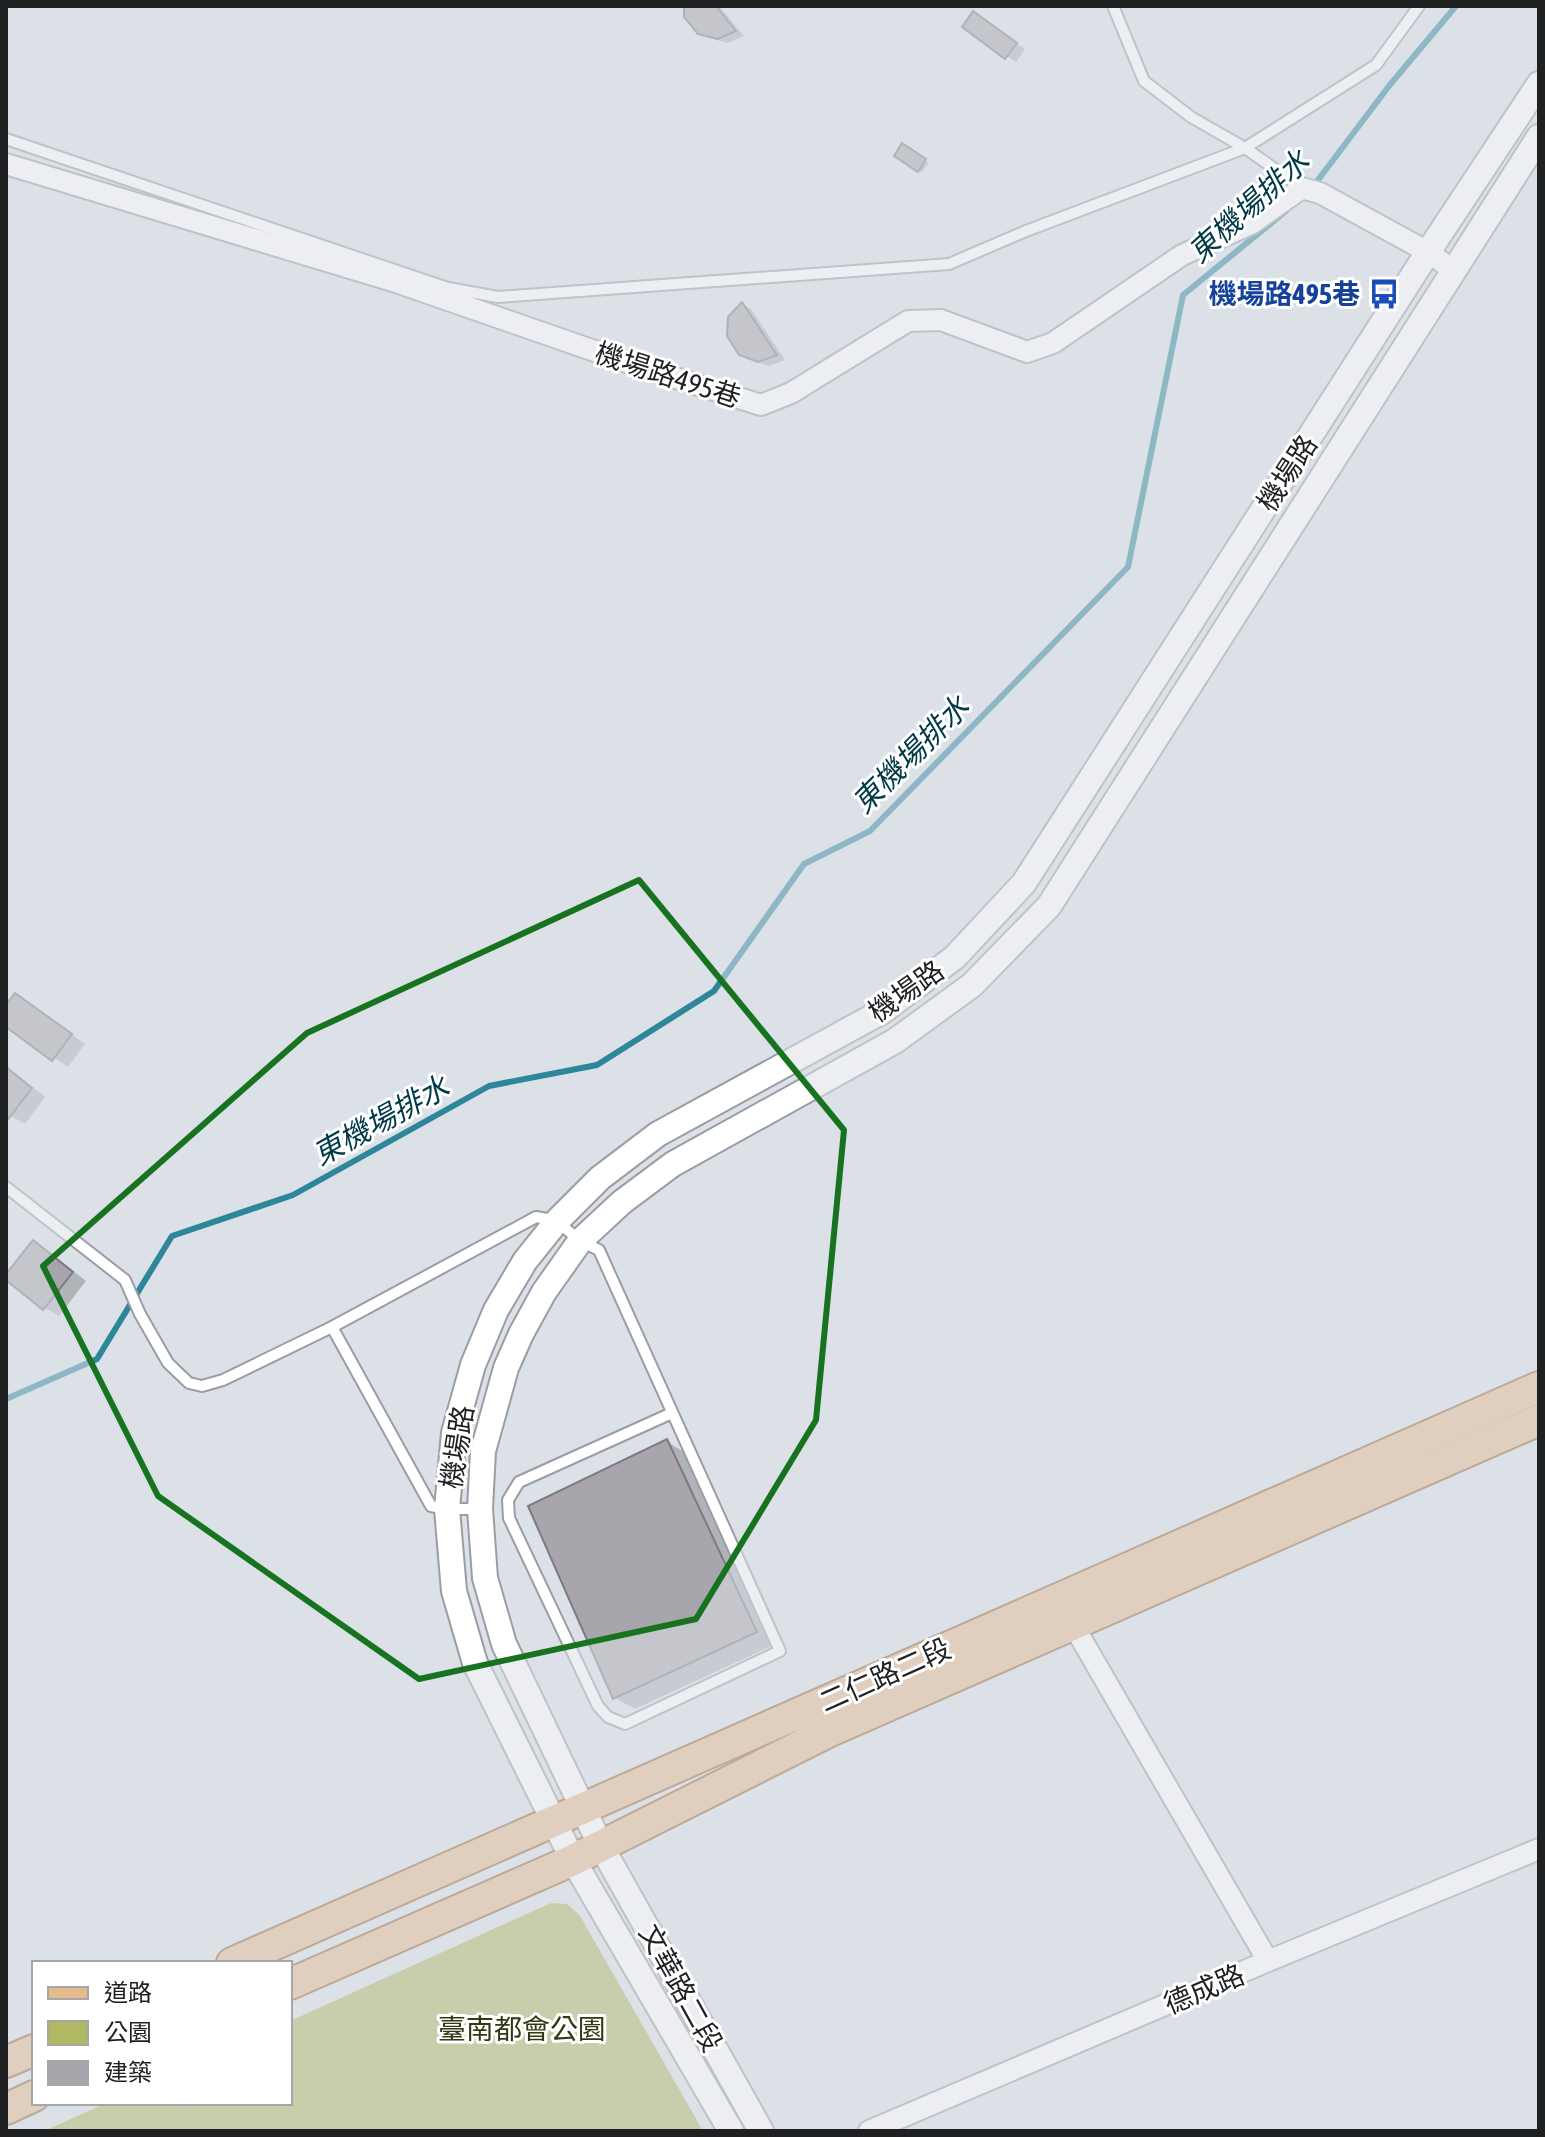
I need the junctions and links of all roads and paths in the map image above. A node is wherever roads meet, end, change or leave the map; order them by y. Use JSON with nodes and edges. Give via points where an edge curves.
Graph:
{"nodes":[{"id":1,"x":1113,"y":6,"type":"edge"},
{"id":2,"x":1419,"y":6,"type":"edge"},
{"id":3,"x":1539,"y":84,"type":"edge"},
{"id":4,"x":1539,"y":137,"type":"edge"},
{"id":5,"x":6,"y":139,"type":"edge"},
{"id":6,"x":1245,"y":148,"type":"junction"},
{"id":7,"x":6,"y":164,"type":"edge"},
{"id":8,"x":1311,"y":191,"type":"junction"},
{"id":9,"x":1428,"y":252,"type":"junction"},
{"id":10,"x":1454,"y":271,"type":"junction"},
{"id":11,"x":6,"y":1187,"type":"edge"},
{"id":12,"x":557,"y":1221,"type":"junction"},
{"id":13,"x":580,"y":1241,"type":"junction"},
{"id":14,"x":332,"y":1327,"type":"junction"},
{"id":15,"x":1539,"y":1387,"type":"edge"},
{"id":16,"x":672,"y":1413,"type":"junction"},
{"id":17,"x":1539,"y":1420,"type":"edge"},
{"id":18,"x":447,"y":1509,"type":"junction"},
{"id":19,"x":480,"y":1509,"type":"junction"},
{"id":20,"x":1072,"y":1623,"type":"junction"},
{"id":21,"x":582,"y":1809,"type":"junction"},
{"id":22,"x":552,"y":1822,"type":"junction"},
{"id":23,"x":601,"y":1846,"type":"junction"},
{"id":24,"x":1539,"y":1849,"type":"edge"},
{"id":25,"x":573,"y":1860,"type":"junction"},
{"id":26,"x":237,"y":1961,"type":"edge"},
{"id":27,"x":1268,"y":1961,"type":"junction"},
{"id":28,"x":292,"y":1983,"type":"edge"},
{"id":29,"x":557,"y":2012,"type":"dead end"},
{"id":30,"x":32,"y":2051,"type":"edge"},
{"id":31,"x":6,"y":2062,"type":"edge"},
{"id":32,"x":32,"y":2097,"type":"edge"},
{"id":33,"x":184,"y":2105,"type":"edge"},
{"id":34,"x":6,"y":2109,"type":"edge"},
{"id":35,"x":195,"y":2131,"type":"edge"},
{"id":36,"x":547,"y":2131,"type":"edge"},
{"id":37,"x":731,"y":2131,"type":"edge"},
{"id":38,"x":761,"y":2131,"type":"edge"},
{"id":39,"x":869,"y":2131,"type":"edge"}],
"edges":[{"from":1,"to":6,"type":"lane","via":[[1144,81],[1191,117]]},
{"from":2,"to":6,"type":"lane","via":[[1376,65]]},
{"from":3,"to":9,"type":"street","name":"機場路"},
{"from":4,"to":10,"type":"street","name":"機場路"},
{"from":5,"to":6,"type":"lane","via":[[448,288],[498,297],[949,264]]},
{"from":6,"to":8,"type":"lane"},
{"from":7,"to":8,"type":"street","name":"機場路495巷","via":[[396,282],[761,405],[791,393],[908,321],[941,320],[1027,352],[1053,343],[1182,255]]},
{"from":8,"to":9,"type":"street"},
{"from":9,"to":10,"type":"street"},
{"from":9,"to":12,"type":"street","name":"機場路","via":[[1024,883],[955,957],[883,1011],[658,1134],[600,1178]]},
{"from":10,"to":13,"type":"street","name":"機場路","via":[[1049,906],[972,985],[895,1041],[673,1164]]},
{"from":11,"to":14,"type":"lane","via":[[125,1280],[168,1363],[189,1383],[202,1386],[223,1380]]},
{"from":12,"to":13,"type":"lane"},
{"from":12,"to":14,"type":"lane","via":[[536,1217]]},
{"from":12,"to":18,"type":"street","name":"機場路","via":[[496,1310],[473,1365],[454,1433]]},
{"from":13,"to":16,"type":"lane","via":[[599,1250]]},
{"from":13,"to":19,"type":"street","name":"機場路","via":[[544,1292],[506,1368],[483,1451]]},
{"from":14,"to":18,"type":"lane","via":[[431,1506]]},
{"from":15,"to":21,"type":"main road","name":"二仁路二段"},
{"from":16,"to":16,"type":"lane","via":[[780,1651],[625,1724],[598,1706],[509,1518],[508,1500],[519,1482]]},
{"from":17,"to":20,"type":"main road","name":"二仁路二段"},
{"from":18,"to":19,"type":"lane"},
{"from":18,"to":22,"type":"street","name":"機場路","via":[[454,1591],[475,1663]]},
{"from":19,"to":21,"type":"street","name":"機場路","via":[[485,1578],[504,1644]]},
{"from":20,"to":23,"type":"main road","name":"二仁路二段","via":[[828,1732]]},
{"from":20,"to":27,"type":"street"},
{"from":21,"to":22,"type":"main road","name":"二仁路二段"},
{"from":21,"to":23,"type":"street","name":"機場路"},
{"from":22,"to":25,"type":"street","name":"機場路"},
{"from":22,"to":26,"type":"main road","name":"二仁路二段"},
{"from":23,"to":25,"type":"main road","name":"二仁路二段"},
{"from":23,"to":38,"type":"street","name":"文華路二段"},
{"from":24,"to":27,"type":"street","name":"德成路"},
{"from":25,"to":28,"type":"main road","name":"二仁路二段"},
{"from":25,"to":37,"type":"street","name":"文華路二段"},
{"from":27,"to":39,"type":"street","name":"德成路"},
{"from":29,"to":36,"type":"path"},
{"from":30,"to":31,"type":"main road"},
{"from":32,"to":34,"type":"main road"},
{"from":33,"to":35,"type":"path"}]}
